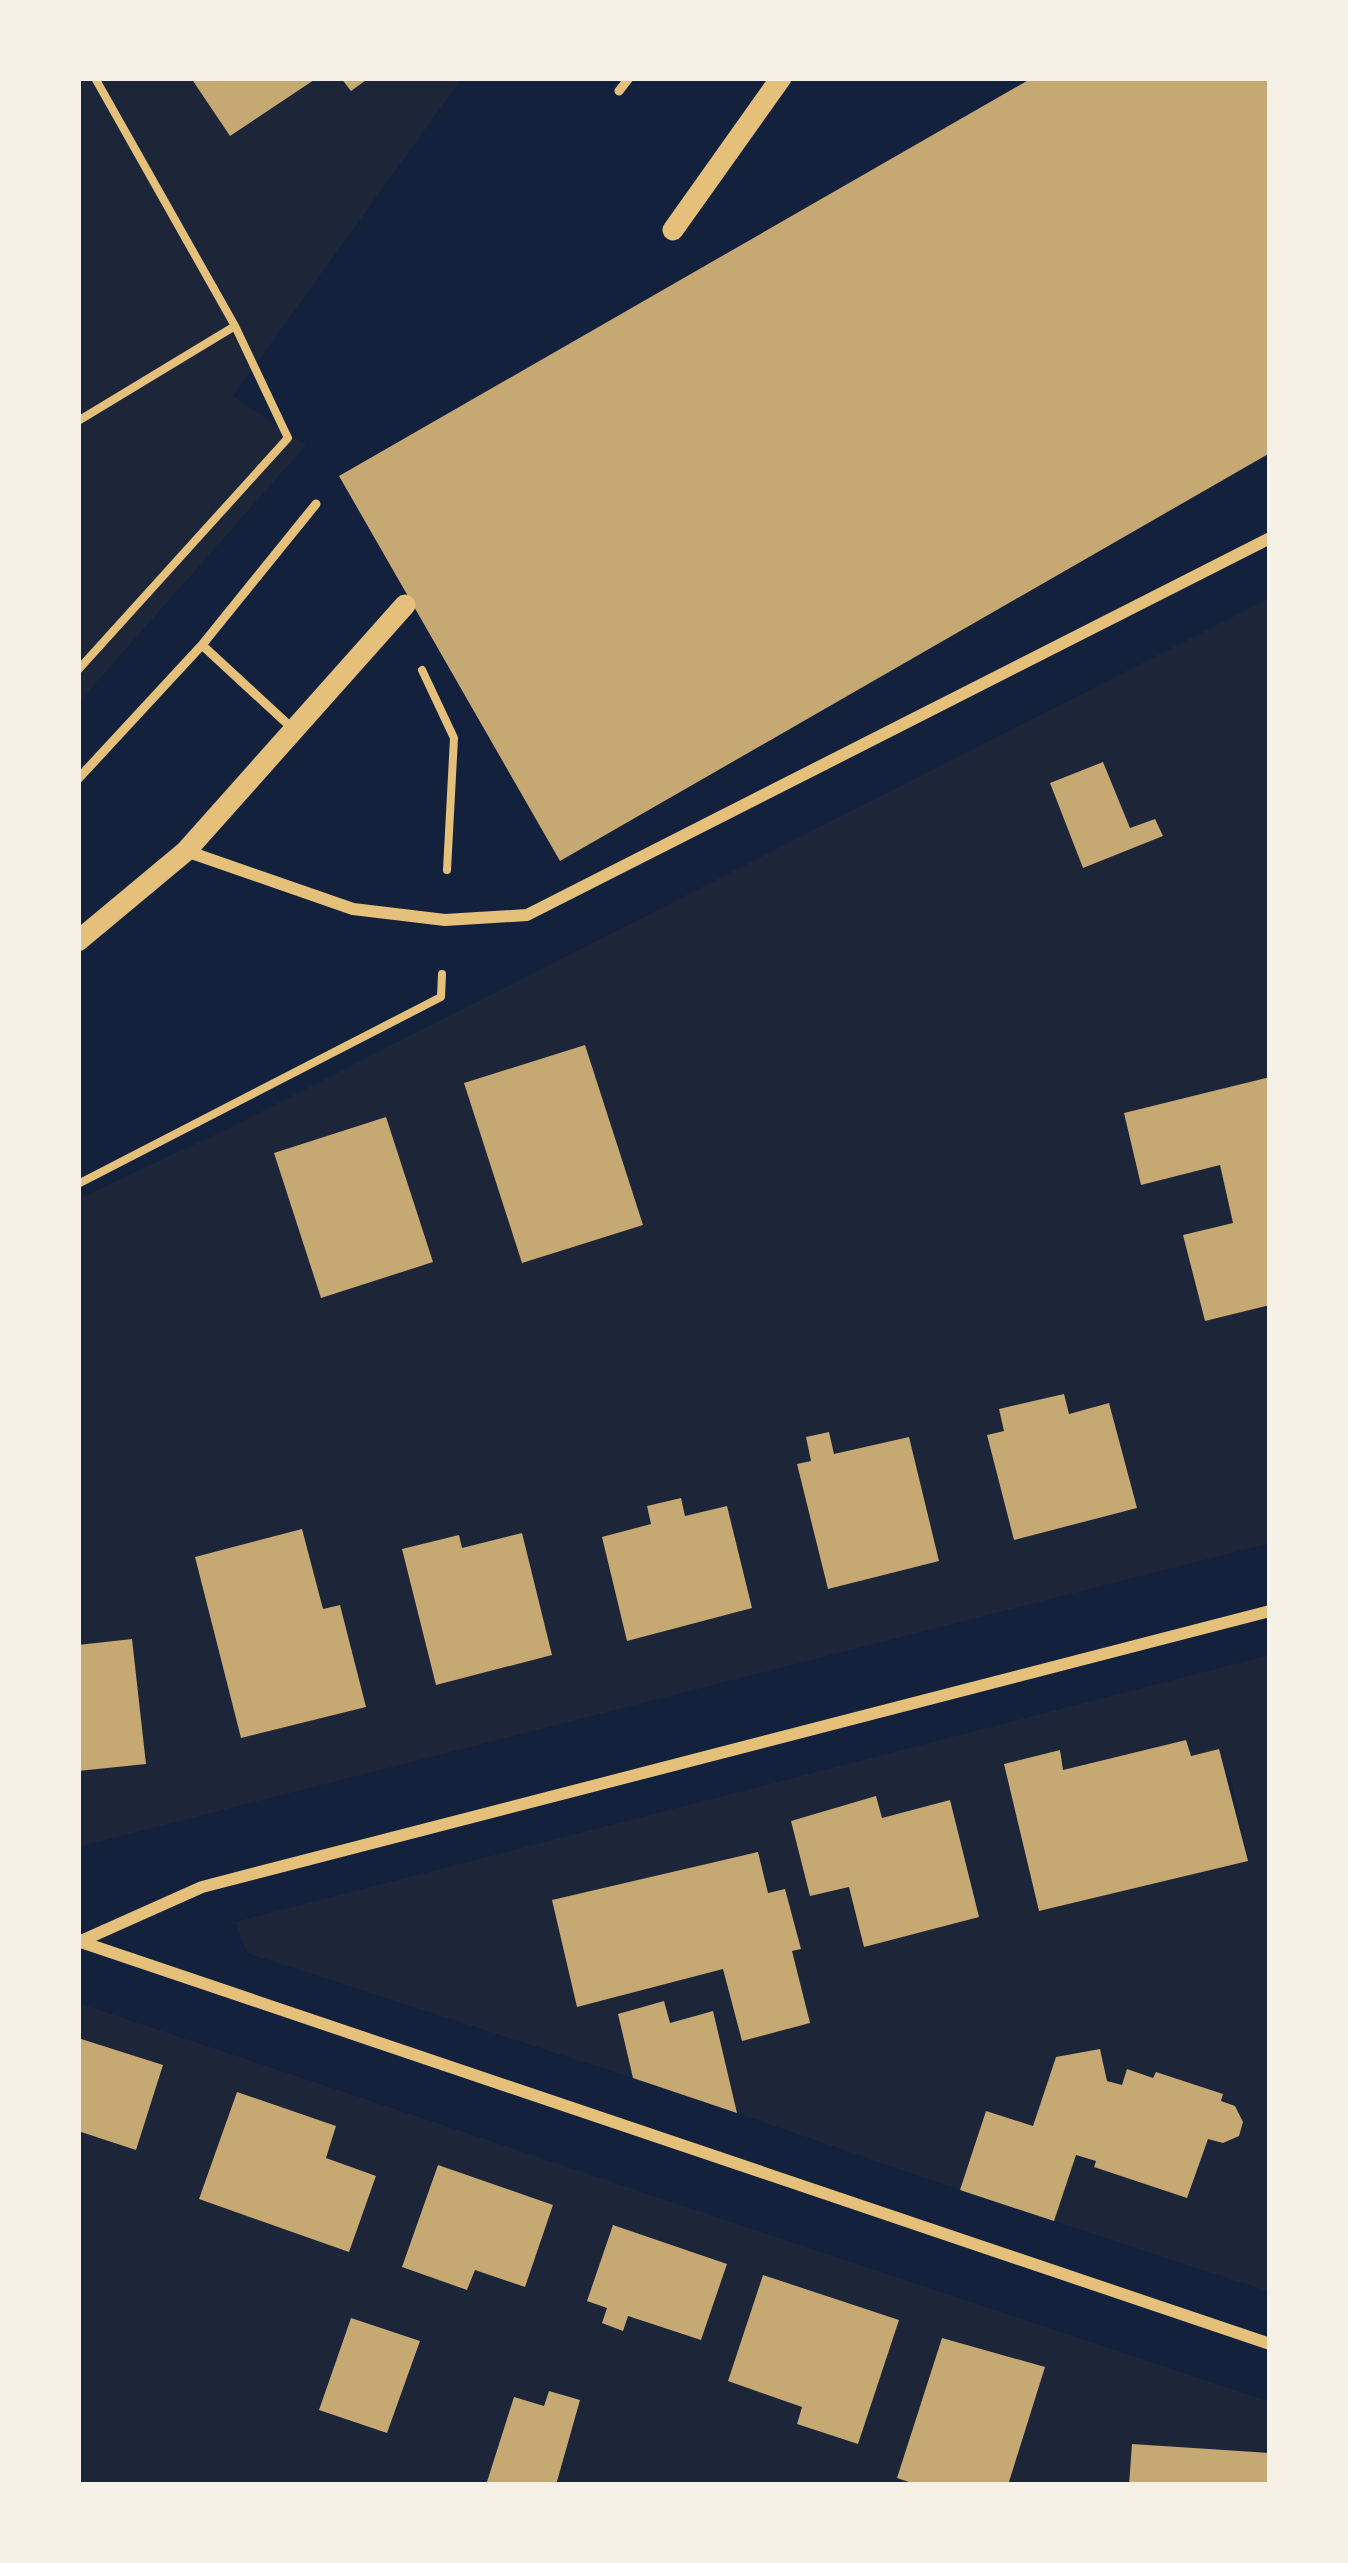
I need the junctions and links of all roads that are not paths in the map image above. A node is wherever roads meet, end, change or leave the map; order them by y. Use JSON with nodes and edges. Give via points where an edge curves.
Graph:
{"nodes":[{"id":1,"x":629,"y":78,"type":"edge"},
{"id":2,"x":781,"y":78,"type":"edge"},
{"id":3,"x":619,"y":91,"type":"dead end"},
{"id":4,"x":674,"y":230,"type":"dead end"},
{"id":5,"x":316,"y":504,"type":"dead end"},
{"id":6,"x":1270,"y":538,"type":"edge"},
{"id":7,"x":405,"y":605,"type":"dead end"},
{"id":8,"x":202,"y":645,"type":"junction"},
{"id":9,"x":293,"y":729,"type":"junction"},
{"id":10,"x":78,"y":779,"type":"edge"},
{"id":11,"x":186,"y":851,"type":"junction"},
{"id":12,"x":78,"y":941,"type":"edge"},
{"id":13,"x":1270,"y":1611,"type":"edge"},
{"id":14,"x":79,"y":1941,"type":"edge"},
{"id":15,"x":1270,"y":2344,"type":"edge"}],
"edges":[{"from":1,"to":3,"type":"lane"},
{"from":2,"to":4,"type":"street"},
{"from":5,"to":8,"type":"lane"},
{"from":6,"to":11,"type":"street","via":[[527,915],[445,920],[352,909]]},
{"from":7,"to":9,"type":"street"},
{"from":8,"to":9,"type":"lane"},
{"from":8,"to":10,"type":"lane"},
{"from":9,"to":11,"type":"street"},
{"from":11,"to":12,"type":"street"},
{"from":13,"to":14,"type":"street","via":[[202,1887]]},
{"from":14,"to":15,"type":"street"}]}
